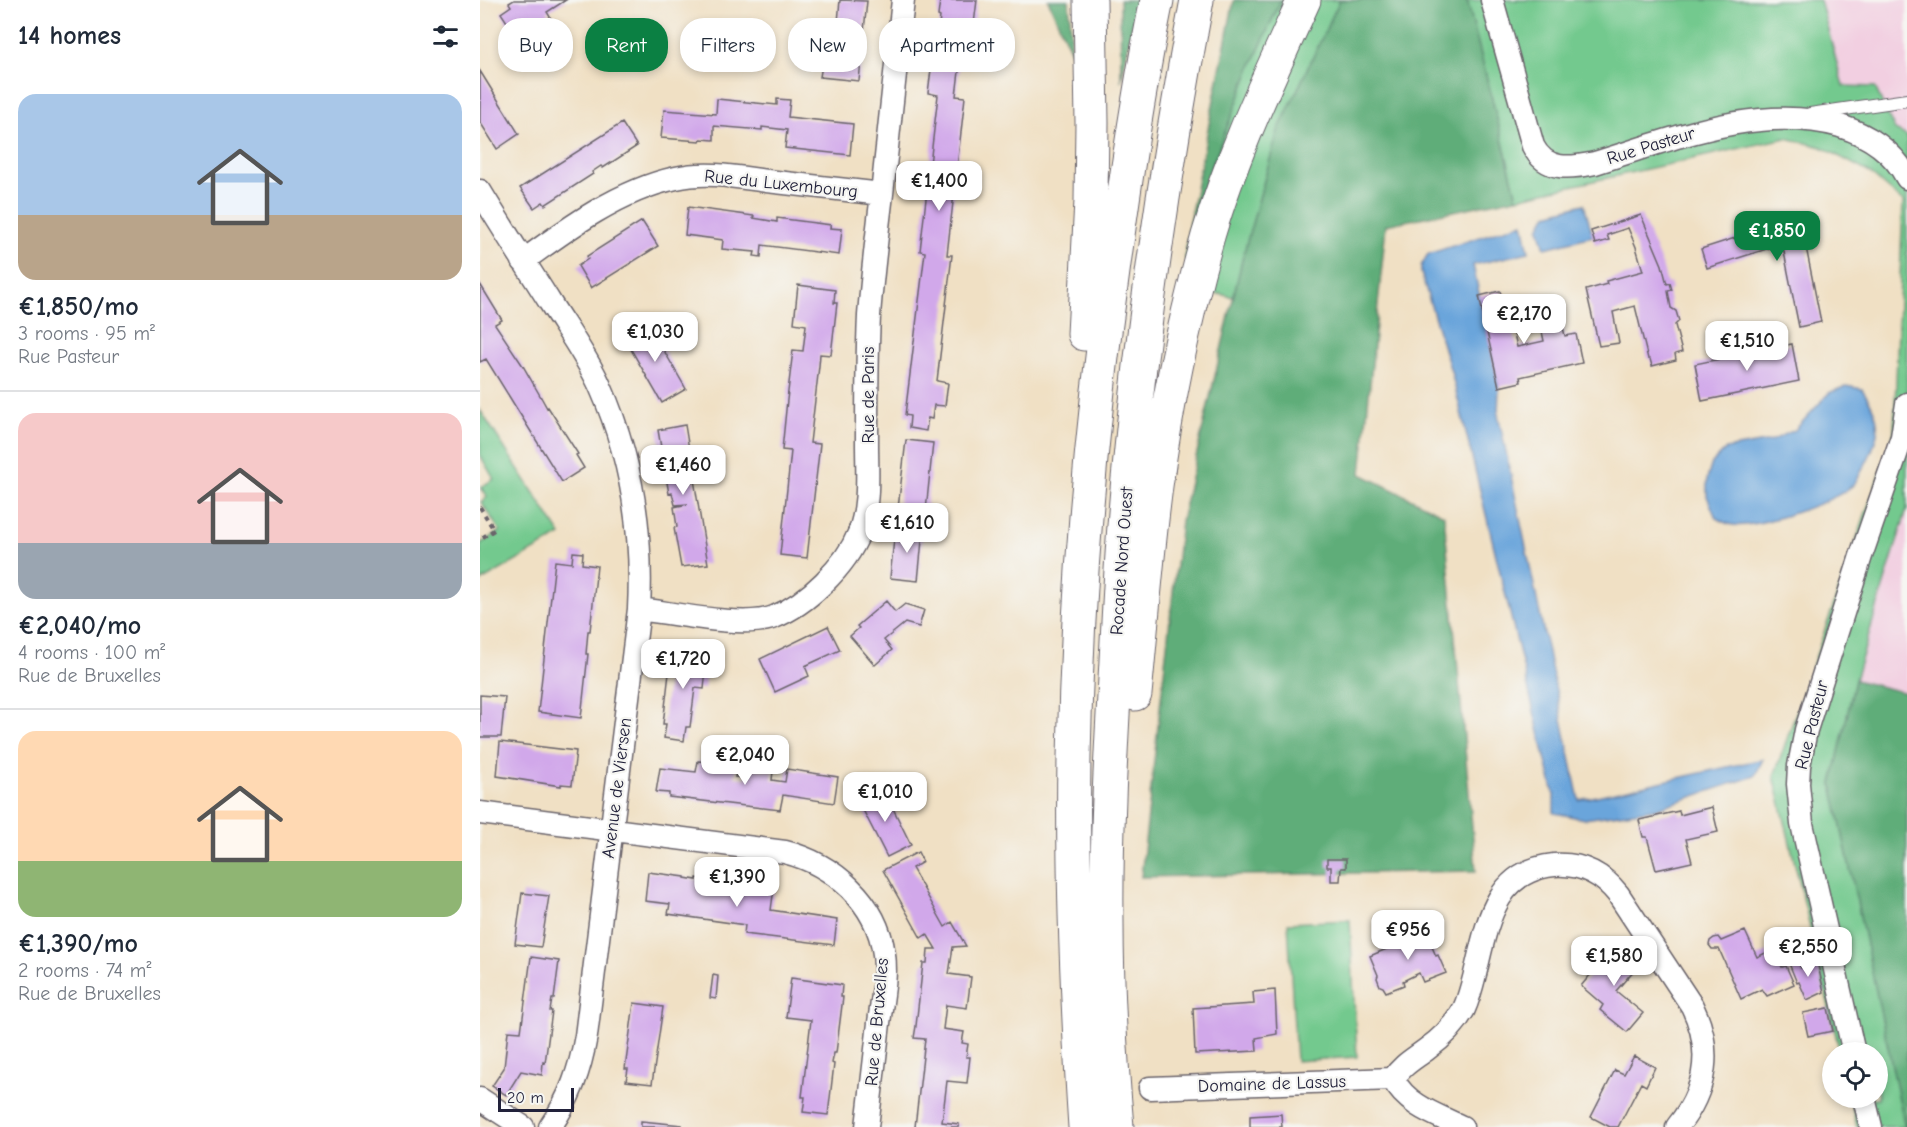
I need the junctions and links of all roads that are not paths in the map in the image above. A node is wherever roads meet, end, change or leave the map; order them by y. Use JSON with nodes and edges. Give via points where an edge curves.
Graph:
{"nodes":[{"id":1,"x":903,"y":0,"type":"edge"},
{"id":2,"x":1090,"y":0,"type":"edge"},
{"id":3,"x":1157,"y":0,"type":"edge"},
{"id":4,"x":1197,"y":0,"type":"edge"},
{"id":5,"x":1304,"y":0,"type":"edge"},
{"id":6,"x":1492,"y":0,"type":"edge"},
{"id":7,"x":1907,"y":100,"type":"edge"},
{"id":8,"x":1778,"y":119,"type":"junction"},
{"id":9,"x":1907,"y":178,"type":"edge"},
{"id":10,"x":480,"y":191,"type":"edge"},
{"id":11,"x":882,"y":194,"type":"junction"},
{"id":12,"x":523,"y":261,"type":"junction"},
{"id":13,"x":1907,"y":404,"type":"edge"},
{"id":14,"x":1090,"y":465,"type":"junction"},
{"id":15,"x":639,"y":609,"type":"junction"},
{"id":16,"x":480,"y":813,"type":"edge"},
{"id":17,"x":612,"y":829,"type":"junction"},
{"id":18,"x":1107,"y":922,"type":"junction"},
{"id":19,"x":1852,"y":1042,"type":"edge"},
{"id":20,"x":1393,"y":1079,"type":"junction"},
{"id":21,"x":1150,"y":1088,"type":"dead end"},
{"id":22,"x":480,"y":1099,"type":"edge"},
{"id":23,"x":1866,"y":1108,"type":"edge"},
{"id":24,"x":523,"y":1127,"type":"edge"},
{"id":25,"x":550,"y":1127,"type":"edge"},
{"id":26,"x":867,"y":1127,"type":"edge"},
{"id":27,"x":1085,"y":1127,"type":"edge"},
{"id":28,"x":1117,"y":1127,"type":"edge"},
{"id":29,"x":1462,"y":1127,"type":"edge"},
{"id":30,"x":1677,"y":1127,"type":"edge"},
{"id":31,"x":1871,"y":1127,"type":"edge"}],
"edges":[{"from":1,"to":11,"type":"street","name":"Rue de Paris"},
{"from":2,"to":14,"type":"highway","via":[[1091,201],[1084,362]]},
{"from":3,"to":14,"type":"highway","via":[[1120,213]]},
{"from":4,"to":18,"type":"highway","name":"Rocade Nord Ouest","via":[[1173,128],[1138,376],[1111,752]]},
{"from":5,"to":18,"type":"highway","via":[[1232,170],[1209,235],[1181,346],[1156,487]]},
{"from":6,"to":8,"type":"street","name":"Rue Pasteur","via":[[1533,146],[1538,155],[1555,165],[1581,166],[1717,127]]},
{"from":7,"to":8,"type":"lane"},
{"from":8,"to":9,"type":"street","name":"Rue Pasteur","via":[[1808,119],[1861,134],[1883,148]]},
{"from":10,"to":12,"type":"street","name":"Avenue de Viersen"},
{"from":11,"to":12,"type":"street","name":"Rue du Luxembourg","via":[[730,176],[677,177],[612,202]]},
{"from":11,"to":15,"type":"street","name":"Rue de Paris","via":[[869,326],[868,488],[864,518],[853,546],[833,573],[800,603],[764,621]]},
{"from":12,"to":15,"type":"street","name":"Avenue de Viersen","via":[[591,368],[615,426],[634,502],[640,551]]},
{"from":13,"to":19,"type":"street","name":"Rue Pasteur","via":[[1902,438],[1806,730],[1800,766],[1802,824]]},
{"from":14,"to":27,"type":"highway","via":[[1074,768],[1076,961]]},
{"from":15,"to":17,"type":"street","name":"Avenue de Viersen"},
{"from":16,"to":17,"type":"street","name":"Rue de Bruxelles"},
{"from":17,"to":25,"type":"street","name":"Avenue de Viersen","via":[[583,1053],[573,1089]]},
{"from":17,"to":26,"type":"street","name":"Rue de Bruxelles","via":[[792,853],[831,872],[856,894],[868,910],[884,954]]},
{"from":18,"to":28,"type":"highway","name":"Rocade Nord Ouest"},
{"from":20,"to":21,"type":"street","name":"Domaine de Lassus"},
{"from":20,"to":29,"type":"street","via":[[1414,1103]]},
{"from":20,"to":30,"type":"street","via":[[1402,1067],[1438,1041],[1464,1008],[1486,929],[1504,890],[1527,872],[1572,865],[1598,875],[1618,894],[1700,1022],[1704,1072],[1692,1104]]},
{"from":22,"to":24,"type":"street"},
{"from":23,"to":31,"type":"street"}]}
